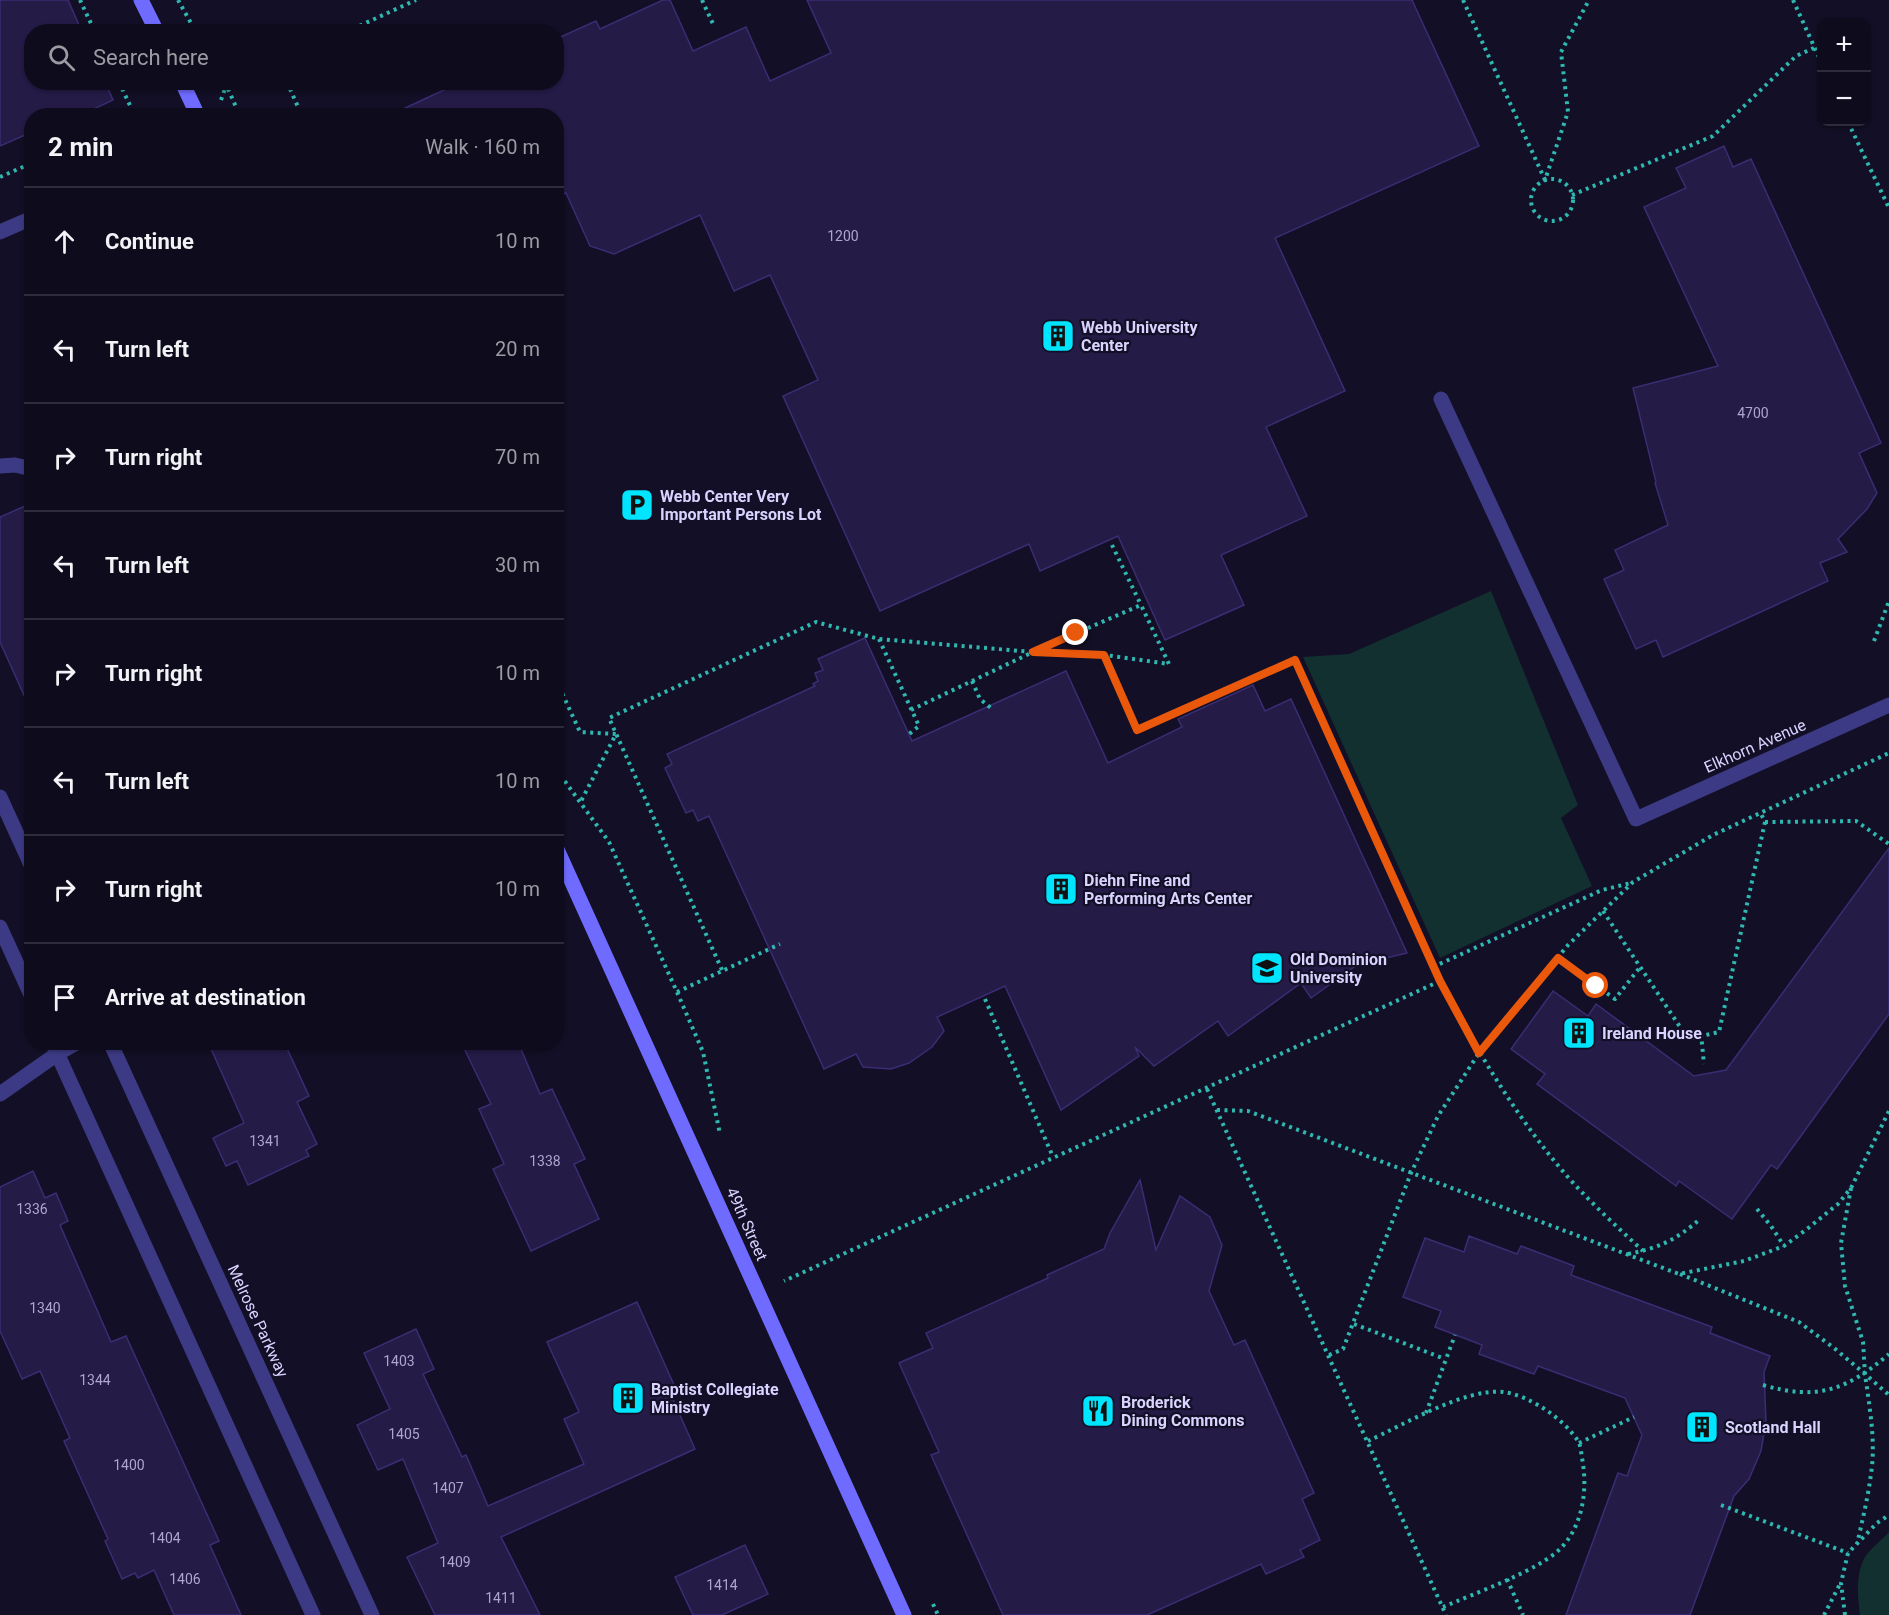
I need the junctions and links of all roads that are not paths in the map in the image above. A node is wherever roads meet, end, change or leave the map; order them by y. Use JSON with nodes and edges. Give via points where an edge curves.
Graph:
{"nodes":[{"id":1,"x":141,"y":0,"type":"edge"},
{"id":2,"x":152,"y":24,"type":"edge"},
{"id":3,"x":186,"y":90,"type":"edge"},
{"id":4,"x":194,"y":108,"type":"edge"},
{"id":5,"x":24,"y":222,"type":"edge"},
{"id":6,"x":0,"y":232,"type":"edge"},
{"id":7,"x":1441,"y":399,"type":"dead end"},
{"id":8,"x":0,"y":466,"type":"edge"},
{"id":9,"x":24,"y":467,"type":"edge"},
{"id":10,"x":1889,"y":705,"type":"edge"},
{"id":11,"x":0,"y":797,"type":"edge"},
{"id":12,"x":24,"y":850,"type":"edge"},
{"id":13,"x":564,"y":865,"type":"edge"},
{"id":14,"x":0,"y":927,"type":"edge"},
{"id":15,"x":24,"y":980,"type":"edge"},
{"id":16,"x":53,"y":1050,"type":"edge"},
{"id":17,"x":56,"y":1050,"type":"edge"},
{"id":18,"x":114,"y":1050,"type":"edge"},
{"id":19,"x":0,"y":1094,"type":"edge"},
{"id":20,"x":313,"y":1615,"type":"edge"},
{"id":21,"x":372,"y":1615,"type":"edge"},
{"id":22,"x":904,"y":1615,"type":"edge"}],
"edges":[{"from":1,"to":2,"type":"street"},
{"from":3,"to":4,"type":"street"},
{"from":5,"to":6,"type":"street"},
{"from":7,"to":10,"type":"street","name":"Elkhorn Avenue","via":[[1636,819]]},
{"from":8,"to":9,"type":"street"},
{"from":11,"to":12,"type":"street"},
{"from":13,"to":22,"type":"street","name":"49th Street"},
{"from":14,"to":15,"type":"street"},
{"from":16,"to":19,"type":"street"},
{"from":17,"to":20,"type":"street"},
{"from":18,"to":21,"type":"street","name":"Melrose Parkway"}]}
